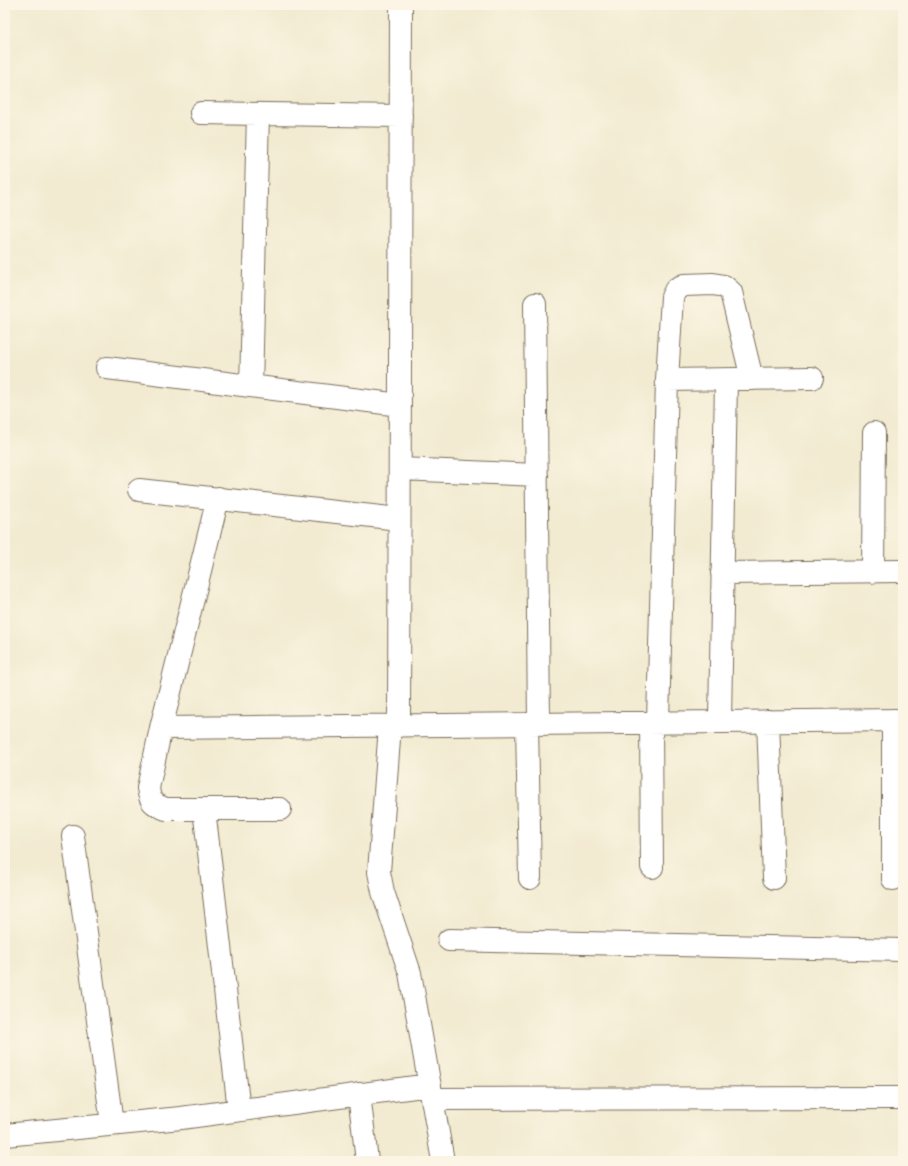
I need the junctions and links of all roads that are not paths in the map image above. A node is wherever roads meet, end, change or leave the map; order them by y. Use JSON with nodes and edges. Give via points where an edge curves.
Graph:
{"nodes":[{"id":1,"x":402,"y":5,"type":"edge"},
{"id":2,"x":201,"y":113,"type":"dead end"},
{"id":3,"x":258,"y":114,"type":"junction"},
{"id":4,"x":401,"y":116,"type":"junction"},
{"id":5,"x":535,"y":304,"type":"dead end"},
{"id":6,"x":107,"y":368,"type":"dead end"},
{"id":7,"x":812,"y":378,"type":"dead end"},
{"id":8,"x":752,"y":379,"type":"junction"},
{"id":9,"x":667,"y":380,"type":"junction"},
{"id":10,"x":726,"y":380,"type":"junction"},
{"id":11,"x":251,"y":386,"type":"junction"},
{"id":12,"x":400,"y":405,"type":"junction"},
{"id":13,"x":874,"y":433,"type":"dead end"},
{"id":14,"x":400,"y":469,"type":"junction"},
{"id":15,"x":537,"y":475,"type":"junction"},
{"id":16,"x":139,"y":490,"type":"dead end"},
{"id":17,"x":218,"y":498,"type":"junction"},
{"id":18,"x":399,"y":519,"type":"junction"},
{"id":19,"x":722,"y":572,"type":"junction"},
{"id":20,"x":873,"y":572,"type":"junction"},
{"id":21,"x":903,"y":572,"type":"edge"},
{"id":22,"x":898,"y":720,"type":"edge"},
{"id":23,"x":720,"y":721,"type":"junction"},
{"id":24,"x":768,"y":721,"type":"junction"},
{"id":25,"x":654,"y":722,"type":"junction"},
{"id":26,"x":533,"y":724,"type":"junction"},
{"id":27,"x":394,"y":726,"type":"junction"},
{"id":28,"x":161,"y":728,"type":"junction"},
{"id":29,"x":204,"y":809,"type":"junction"},
{"id":30,"x":280,"y":809,"type":"dead end"},
{"id":31,"x":73,"y":836,"type":"dead end"},
{"id":32,"x":652,"y":867,"type":"dead end"},
{"id":33,"x":530,"y":878,"type":"dead end"},
{"id":34,"x":774,"y":878,"type":"dead end"},
{"id":35,"x":893,"y":879,"type":"dead end"},
{"id":36,"x":449,"y":940,"type":"dead end"},
{"id":37,"x":903,"y":950,"type":"edge"},
{"id":38,"x":431,"y":1092,"type":"junction"},
{"id":39,"x":359,"y":1094,"type":"junction"},
{"id":40,"x":903,"y":1098,"type":"edge"},
{"id":41,"x":239,"y":1110,"type":"junction"},
{"id":42,"x":112,"y":1124,"type":"junction"},
{"id":43,"x":5,"y":1135,"type":"edge"},
{"id":44,"x":367,"y":1161,"type":"edge"},
{"id":45,"x":443,"y":1161,"type":"edge"}],
"edges":[{"from":1,"to":4,"type":"street"},
{"from":2,"to":3,"type":"street"},
{"from":3,"to":4,"type":"street"},
{"from":3,"to":11,"type":"street"},
{"from":4,"to":12,"type":"street"},
{"from":5,"to":15,"type":"street"},
{"from":6,"to":11,"type":"street"},
{"from":7,"to":8,"type":"street"},
{"from":8,"to":9,"type":"street","via":[[731,292],[724,286],[713,284],[684,285],[676,289],[672,297]]},
{"from":8,"to":10,"type":"street"},
{"from":9,"to":10,"type":"street"},
{"from":9,"to":25,"type":"street"},
{"from":10,"to":19,"type":"street"},
{"from":11,"to":12,"type":"street"},
{"from":12,"to":14,"type":"street"},
{"from":13,"to":20,"type":"street"},
{"from":14,"to":15,"type":"street"},
{"from":14,"to":18,"type":"street"},
{"from":15,"to":26,"type":"street"},
{"from":16,"to":17,"type":"street"},
{"from":17,"to":18,"type":"street"},
{"from":17,"to":28,"type":"street"},
{"from":18,"to":27,"type":"street"},
{"from":19,"to":20,"type":"street"},
{"from":19,"to":23,"type":"street"},
{"from":20,"to":21,"type":"street"},
{"from":22,"to":24,"type":"street"},
{"from":22,"to":35,"type":"street"},
{"from":23,"to":24,"type":"street"},
{"from":23,"to":25,"type":"street"},
{"from":24,"to":34,"type":"street"},
{"from":25,"to":26,"type":"street"},
{"from":25,"to":32,"type":"street"},
{"from":26,"to":27,"type":"street"},
{"from":26,"to":33,"type":"street"},
{"from":27,"to":28,"type":"street"},
{"from":27,"to":38,"type":"street","via":[[379,872],[383,892],[410,973]]},
{"from":28,"to":29,"type":"street","via":[[148,788],[149,798],[156,805],[166,809]]},
{"from":29,"to":30,"type":"street"},
{"from":29,"to":41,"type":"street"},
{"from":31,"to":42,"type":"street"},
{"from":36,"to":37,"type":"street"},
{"from":38,"to":39,"type":"street"},
{"from":38,"to":40,"type":"street"},
{"from":38,"to":45,"type":"street"},
{"from":39,"to":41,"type":"street"},
{"from":39,"to":44,"type":"street"},
{"from":41,"to":42,"type":"street"},
{"from":42,"to":43,"type":"street"}]}
